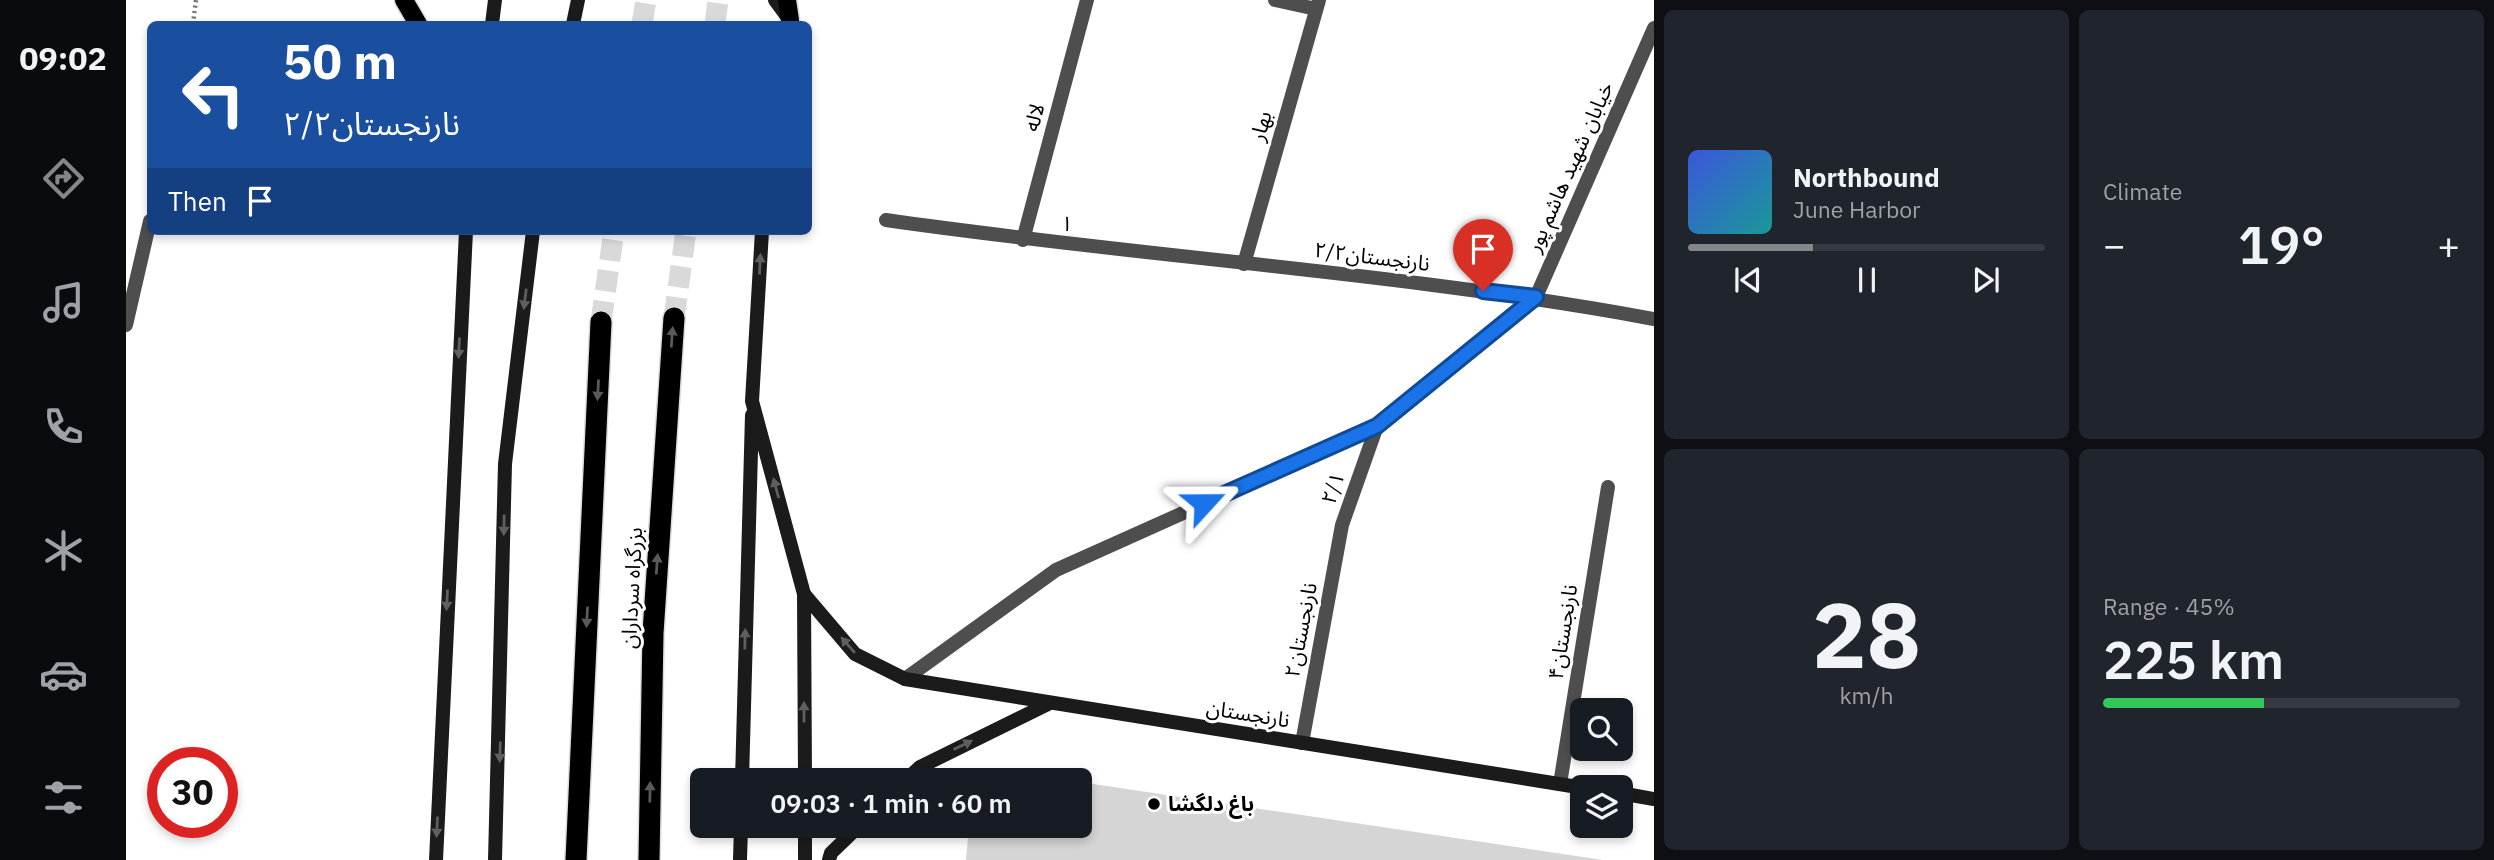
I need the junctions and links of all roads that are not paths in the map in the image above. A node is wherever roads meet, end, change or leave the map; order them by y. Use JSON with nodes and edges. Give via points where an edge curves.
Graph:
{"nodes":[{"id":1,"x":404,"y":0,"type":"edge"},
{"id":2,"x":495,"y":0,"type":"edge"},
{"id":3,"x":578,"y":0,"type":"edge"},
{"id":4,"x":775,"y":0,"type":"edge"},
{"id":5,"x":787,"y":0,"type":"edge"},
{"id":6,"x":793,"y":0,"type":"edge"},
{"id":7,"x":1087,"y":0,"type":"edge"},
{"id":8,"x":1275,"y":0,"type":"edge"},
{"id":9,"x":1318,"y":4,"type":"edge"},
{"id":10,"x":416,"y":21,"type":"edge"},
{"id":11,"x":492,"y":21,"type":"edge"},
{"id":12,"x":574,"y":21,"type":"edge"},
{"id":13,"x":788,"y":21,"type":"edge"},
{"id":14,"x":789,"y":21,"type":"edge"},
{"id":15,"x":789,"y":21,"type":"edge"},
{"id":16,"x":1654,"y":28,"type":"edge"},
{"id":17,"x":887,"y":220,"type":"dead end"},
{"id":18,"x":147,"y":234,"type":"edge"},
{"id":19,"x":466,"y":235,"type":"edge"},
{"id":20,"x":533,"y":235,"type":"edge"},
{"id":21,"x":762,"y":235,"type":"edge"},
{"id":22,"x":1023,"y":240,"type":"junction"},
{"id":23,"x":1244,"y":264,"type":"junction"},
{"id":24,"x":1536,"y":297,"type":"junction"},
{"id":25,"x":674,"y":318,"type":"tunnel mouth"},
{"id":26,"x":1654,"y":319,"type":"edge"},
{"id":27,"x":601,"y":322,"type":"tunnel mouth"},
{"id":28,"x":126,"y":325,"type":"edge"},
{"id":29,"x":752,"y":401,"type":"junction"},
{"id":30,"x":1377,"y":426,"type":"junction"},
{"id":31,"x":1608,"y":487,"type":"dead end"},
{"id":32,"x":1342,"y":524,"type":"joint"},
{"id":33,"x":804,"y":594,"type":"junction"},
{"id":34,"x":905,"y":679,"type":"junction"},
{"id":35,"x":1048,"y":704,"type":"junction"},
{"id":36,"x":1302,"y":743,"type":"junction"},
{"id":37,"x":742,"y":768,"type":"edge"},
{"id":38,"x":805,"y":768,"type":"edge"},
{"id":39,"x":919,"y":768,"type":"edge"},
{"id":40,"x":1560,"y":784,"type":"junction"},
{"id":41,"x":1570,"y":786,"type":"edge"},
{"id":42,"x":1633,"y":795,"type":"edge"},
{"id":43,"x":1654,"y":799,"type":"edge"},
{"id":44,"x":741,"y":838,"type":"edge"},
{"id":45,"x":805,"y":838,"type":"edge"},
{"id":46,"x":847,"y":838,"type":"edge"},
{"id":47,"x":436,"y":860,"type":"edge"},
{"id":48,"x":495,"y":860,"type":"edge"},
{"id":49,"x":576,"y":860,"type":"edge"},
{"id":50,"x":649,"y":860,"type":"edge"},
{"id":51,"x":740,"y":860,"type":"edge"},
{"id":52,"x":806,"y":860,"type":"edge"},
{"id":53,"x":830,"y":860,"type":"edge"}],
"edges":[{"from":1,"to":10,"type":"main road"},
{"from":2,"to":11,"type":"main road"},
{"from":3,"to":12,"type":"main road"},
{"from":4,"to":13,"type":"main road"},
{"from":5,"to":14,"type":"main road"},
{"from":6,"to":15,"type":"main road"},
{"from":7,"to":22,"type":"street","name":"لاله ‍"},
{"from":8,"to":9,"type":"street"},
{"from":9,"to":23,"type":"street","name":"بهار"},
{"from":16,"to":24,"type":"street","name":"خیابان شهید هاشم پور"},
{"from":17,"to":22,"type":"street","name":"۱"},
{"from":18,"to":28,"type":"street"},
{"from":19,"to":47,"type":"main road","one_way":true},
{"from":20,"to":48,"type":"main road","one_way":true,"via":[[505,464]]},
{"from":29,"to":21,"type":"main road","one_way":true},
{"from":22,"to":23,"type":"street","name":"۱"},
{"from":23,"to":24,"type":"street","name":"۲/۲نارنجستان"},
{"from":24,"to":26,"type":"street","name":"۲/۲نارنجستان"},
{"from":24,"to":30,"type":"street","name":"خیابان شهید هاشم پور"},
{"from":50,"to":25,"type":"highway","name":"بزرگراه سرداران","one_way":true,"via":[[653,632]]},
{"from":27,"to":49,"type":"highway","name":"بزرگراه سرداران","one_way":true},
{"from":33,"to":29,"type":"main road","one_way":true},
{"from":37,"to":29,"type":"main road","one_way":true},
{"from":30,"to":32,"type":"street","name":"۲/۱"},
{"from":30,"to":34,"type":"street","name":"خیابان شهید هاشم پور","via":[[1056,570]]},
{"from":31,"to":40,"type":"street","name":"۴نارنجستان"},
{"from":32,"to":36,"type":"street","name":"۲نارنجستان"},
{"from":34,"to":33,"type":"main road","name":"نارنجستان","one_way":true,"via":[[855,654]]},
{"from":38,"to":33,"type":"main road","one_way":true},
{"from":34,"to":35,"type":"main road","name":"نارنجستان"},
{"from":35,"to":36,"type":"main road","name":"نارنجستان"},
{"from":39,"to":35,"type":"main road","one_way":true},
{"from":36,"to":40,"type":"main road","name":"نارنجستان"},
{"from":40,"to":41,"type":"main road","name":"نارنجستان"},
{"from":42,"to":43,"type":"main road"},
{"from":44,"to":51,"type":"main road"},
{"from":45,"to":52,"type":"main road"},
{"from":46,"to":53,"type":"main road"}]}
